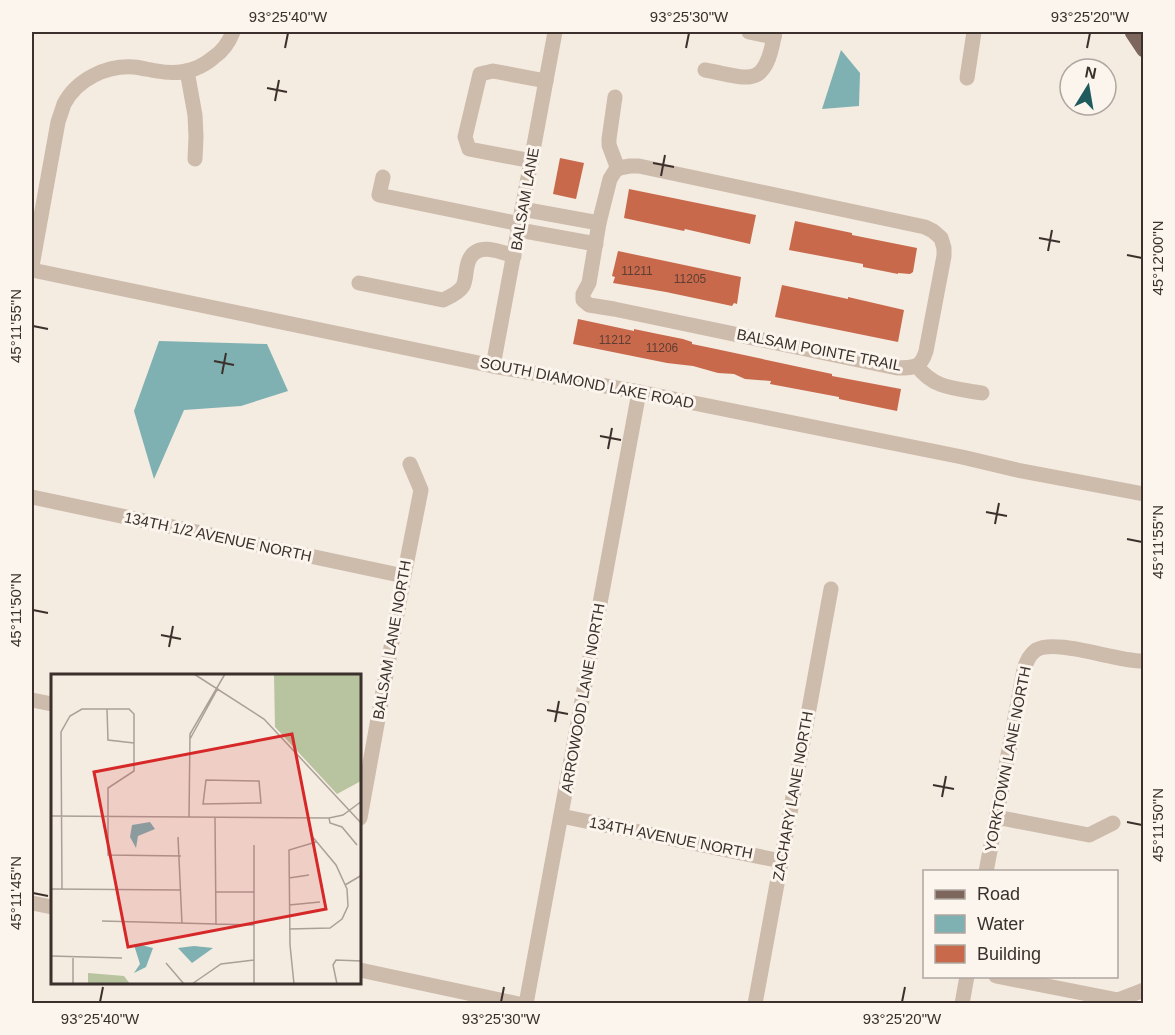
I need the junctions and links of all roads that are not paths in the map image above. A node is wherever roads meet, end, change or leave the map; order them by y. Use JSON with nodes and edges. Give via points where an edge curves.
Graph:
{"nodes":[{"id":1,"x":233,"y":32,"type":"edge"},
{"id":2,"x":555,"y":32,"type":"edge"},
{"id":3,"x":749,"y":32,"type":"edge"},
{"id":4,"x":974,"y":32,"type":"edge"},
{"id":5,"x":1132,"y":32,"type":"edge"},
{"id":6,"x":774,"y":34,"type":"edge"},
{"id":7,"x":1143,"y":50,"type":"edge"},
{"id":8,"x":705,"y":70,"type":"dead end"},
{"id":9,"x":187,"y":71,"type":"junction"},
{"id":10,"x":967,"y":78,"type":"dead end"},
{"id":11,"x":546,"y":81,"type":"junction"},
{"id":12,"x":615,"y":97,"type":"dead end"},
{"id":13,"x":195,"y":159,"type":"dead end"},
{"id":14,"x":532,"y":160,"type":"junction"},
{"id":15,"x":618,"y":169,"type":"junction"},
{"id":16,"x":383,"y":177,"type":"dead end"},
{"id":17,"x":520,"y":221,"type":"junction"},
{"id":18,"x":599,"y":223,"type":"junction"},
{"id":19,"x":596,"y":244,"type":"junction"},
{"id":20,"x":514,"y":255,"type":"junction"},
{"id":21,"x":32,"y":266,"type":"edge"},
{"id":22,"x":32,"y":270,"type":"edge"},
{"id":23,"x":359,"y":283,"type":"dead end"},
{"id":24,"x":493,"y":366,"type":"junction"},
{"id":25,"x":918,"y":366,"type":"junction"},
{"id":26,"x":639,"y":392,"type":"junction"},
{"id":27,"x":982,"y":393,"type":"dead end"},
{"id":28,"x":410,"y":464,"type":"dead end"},
{"id":29,"x":1143,"y":494,"type":"edge"},
{"id":30,"x":32,"y":497,"type":"edge"},
{"id":31,"x":404,"y":576,"type":"junction"},
{"id":32,"x":831,"y":589,"type":"dead end"},
{"id":33,"x":1143,"y":661,"type":"edge"},
{"id":34,"x":32,"y":700,"type":"edge"},
{"id":35,"x":51,"y":704,"type":"edge"},
{"id":36,"x":364,"y":769,"type":"edge"},
{"id":37,"x":362,"y":794,"type":"edge"},
{"id":38,"x":561,"y":816,"type":"junction"},
{"id":39,"x":996,"y":818,"type":"junction"},
{"id":40,"x":1113,"y":823,"type":"dead end"},
{"id":41,"x":781,"y":861,"type":"junction"},
{"id":42,"x":986,"y":870,"type":"edge"},
{"id":43,"x":32,"y":903,"type":"edge"},
{"id":44,"x":51,"y":907,"type":"edge"},
{"id":45,"x":362,"y":970,"type":"edge"},
{"id":46,"x":967,"y":978,"type":"edge"},
{"id":47,"x":1006,"y":978,"type":"edge"},
{"id":48,"x":1143,"y":990,"type":"edge"},
{"id":49,"x":519,"y":1004,"type":"edge"},
{"id":50,"x":526,"y":1004,"type":"edge"},
{"id":51,"x":755,"y":1004,"type":"edge"},
{"id":52,"x":962,"y":1004,"type":"edge"}],
"edges":[{"from":1,"to":9,"type":"street","via":[[222,51],[209,62]]},
{"from":2,"to":11,"type":"street","name":"BALSAM LANE"},
{"from":3,"to":6,"type":"street"},
{"from":4,"to":10,"type":"street"},
{"from":5,"to":7,"type":"main road"},
{"from":6,"to":8,"type":"street","via":[[770,56],[758,75],[750,78]]},
{"from":9,"to":13,"type":"street","via":[[195,115]]},
{"from":9,"to":21,"type":"street","via":[[118,67],[86,80],[73,92],[58,122]]},
{"from":11,"to":14,"type":"street","name":"BALSAM LANE"},
{"from":11,"to":14,"type":"street","via":[[493,71],[480,74],[465,137],[469,149]]},
{"from":12,"to":15,"type":"street","via":[[609,145]]},
{"from":14,"to":17,"type":"street","name":"BALSAM LANE"},
{"from":15,"to":18,"type":"street","name":"BALSAM POINTE TRAIL","via":[[610,179]]},
{"from":15,"to":25,"type":"street","name":"BALSAM POINTE TRAIL","via":[[639,166],[933,231],[943,244],[944,261],[926,351]]},
{"from":16,"to":17,"type":"street","via":[[379,195]]},
{"from":17,"to":18,"type":"street"},
{"from":17,"to":19,"type":"street"},
{"from":17,"to":20,"type":"street","name":"BALSAM LANE"},
{"from":18,"to":19,"type":"street","name":"BALSAM POINTE TRAIL"},
{"from":19,"to":25,"type":"street","name":"BALSAM POINTE TRAIL","via":[[589,283],[583,294],[589,305],[897,368]]},
{"from":20,"to":23,"type":"street","via":[[489,249],[477,251],[470,258],[462,288],[443,300]]},
{"from":20,"to":24,"type":"street","name":"BALSAM LANE"},
{"from":22,"to":24,"type":"street","name":"SOUTH DIAMOND LAKE ROAD"},
{"from":24,"to":26,"type":"street","name":"SOUTH DIAMOND LAKE ROAD"},
{"from":25,"to":27,"type":"street","via":[[938,384]]},
{"from":26,"to":29,"type":"street","name":"SOUTH DIAMOND LAKE ROAD"},
{"from":26,"to":38,"type":"street","name":"ARROWOOD LANE NORTH"},
{"from":28,"to":31,"type":"street","name":"BALSAM LANE NORTH","via":[[421,490]]},
{"from":30,"to":31,"type":"street","name":"134TH 1/2 AVENUE NORTH"},
{"from":31,"to":36,"type":"street","name":"BALSAM LANE NORTH"},
{"from":32,"to":41,"type":"street","name":"ZACHARY LANE NORTH"},
{"from":33,"to":39,"type":"street","name":"YORKTOWN LANE NORTH","via":[[1055,646],[1034,652],[1024,670]]},
{"from":34,"to":35,"type":"street"},
{"from":36,"to":37,"type":"street","name":"BALSAM LANE NORTH"},
{"from":38,"to":41,"type":"street","name":"134TH AVENUE NORTH"},
{"from":38,"to":50,"type":"street","name":"ARROWOOD LANE NORTH"},
{"from":39,"to":40,"type":"street","via":[[1089,835]]},
{"from":39,"to":42,"type":"street","name":"YORKTOWN LANE NORTH"},
{"from":41,"to":51,"type":"street","name":"ZACHARY LANE NORTH"},
{"from":43,"to":44,"type":"street"},
{"from":45,"to":49,"type":"street"},
{"from":46,"to":52,"type":"street"},
{"from":47,"to":48,"type":"street","via":[[1118,1000]]}]}
